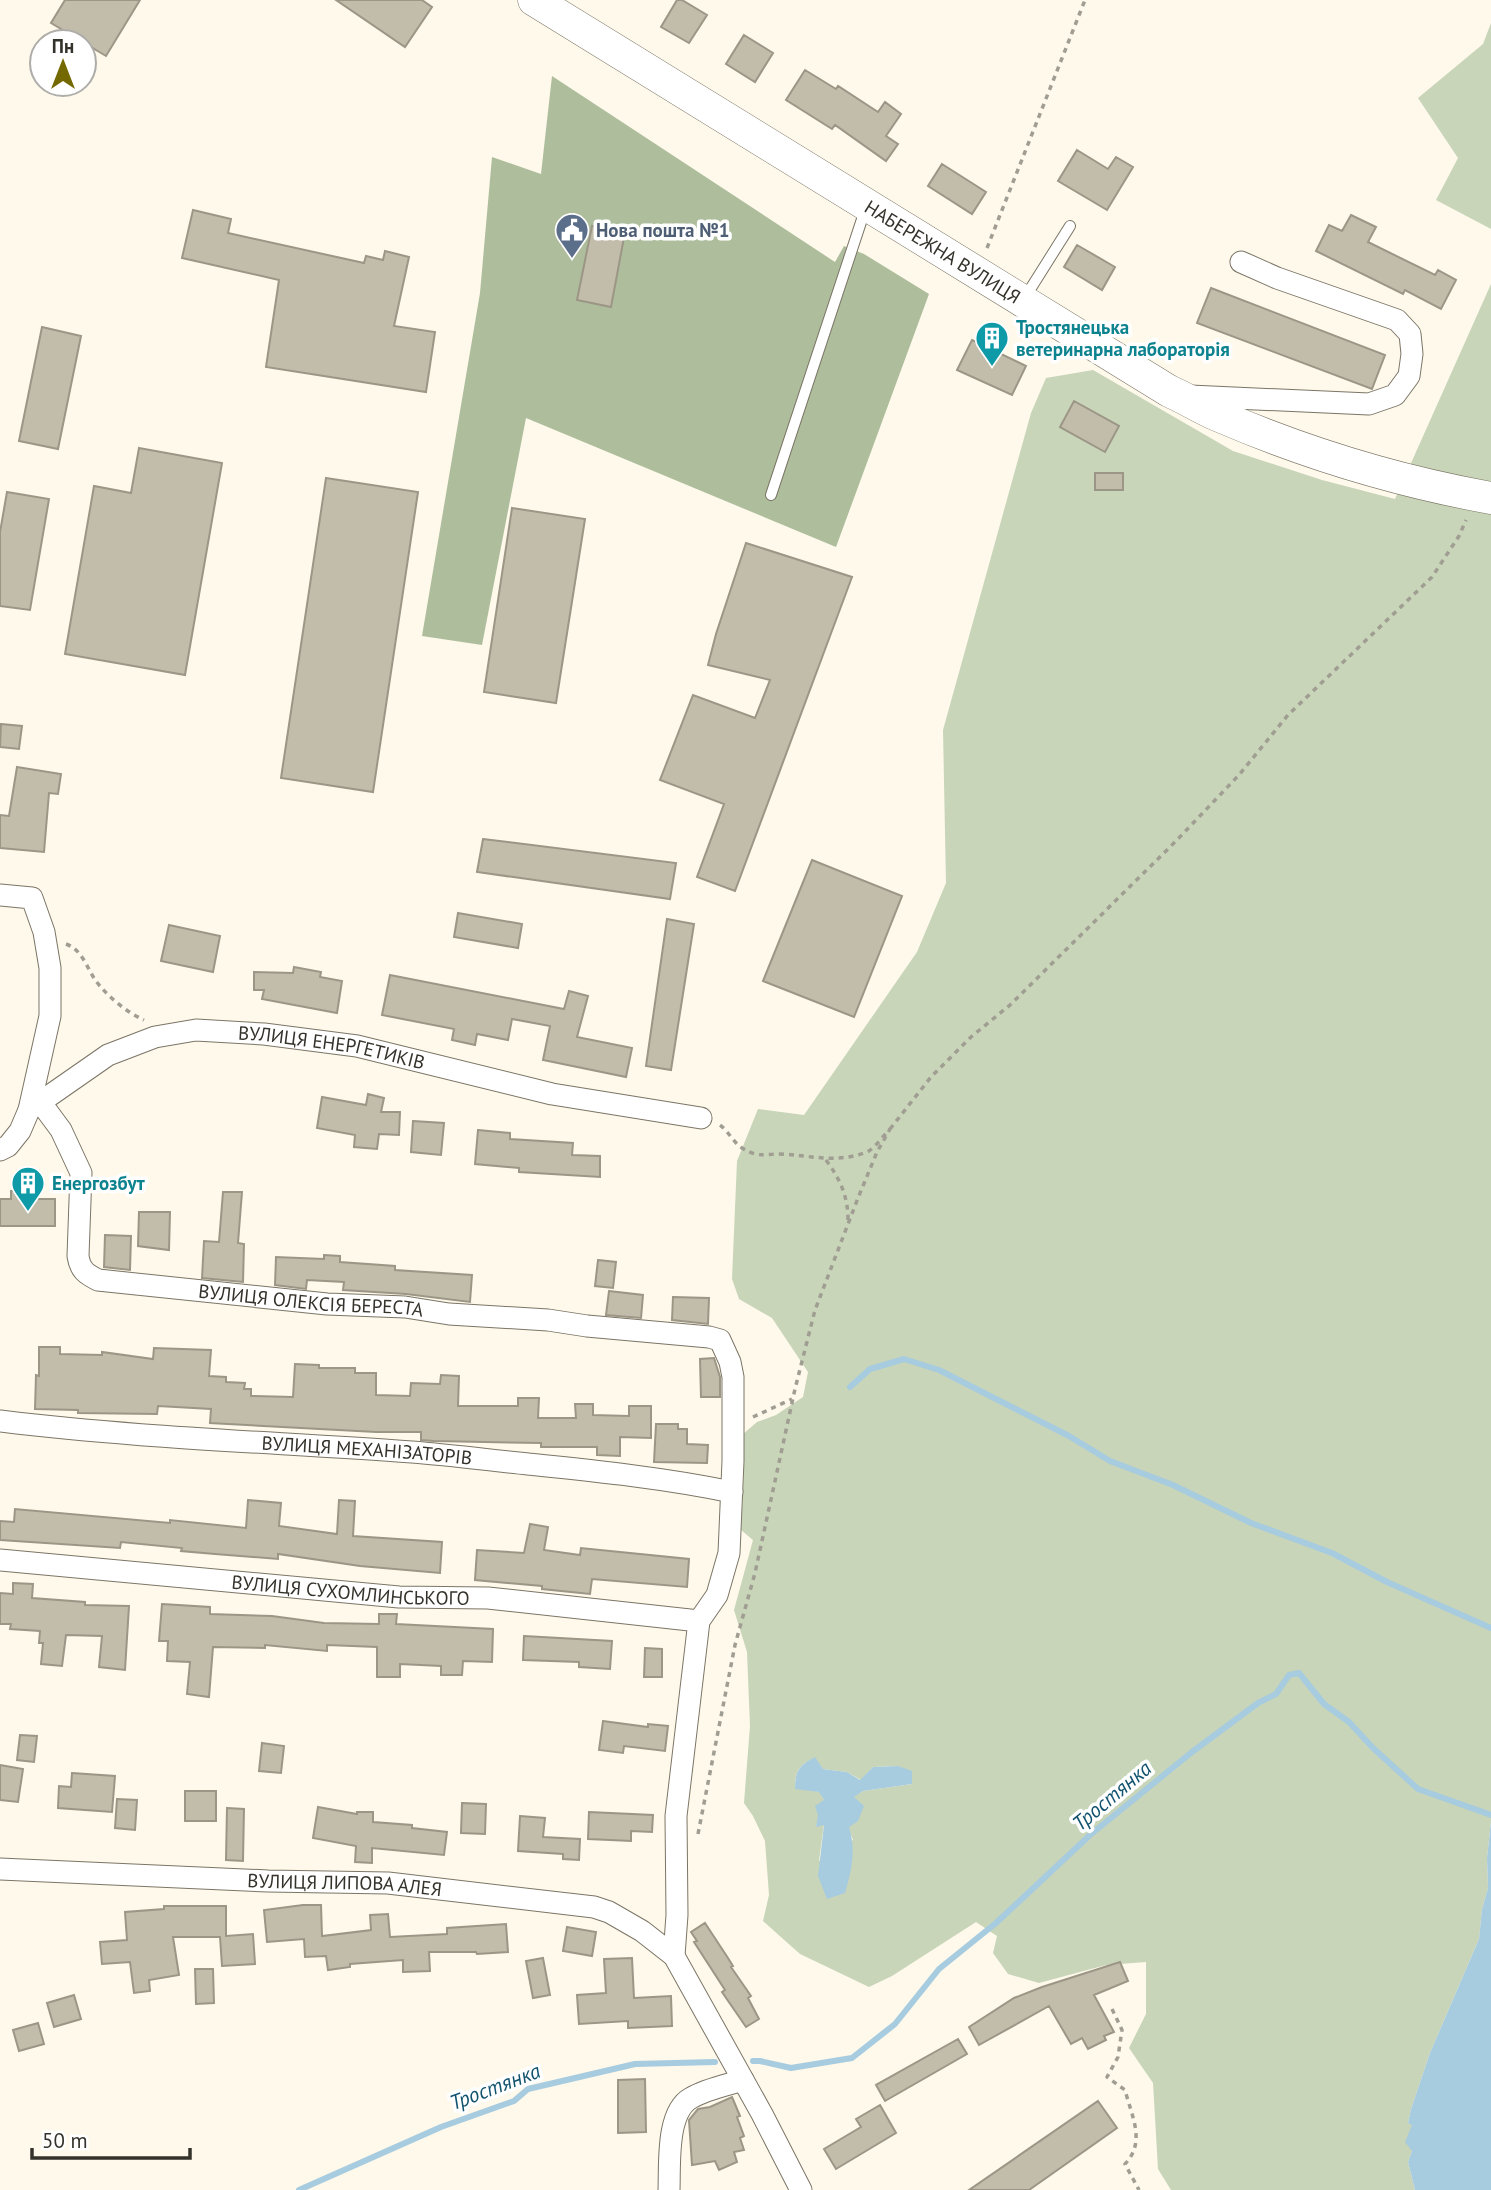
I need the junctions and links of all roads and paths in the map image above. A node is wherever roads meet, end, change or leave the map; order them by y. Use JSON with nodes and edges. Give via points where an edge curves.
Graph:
{"nodes":[{"id":1,"x":534,"y":0,"type":"edge"},
{"id":2,"x":1085,"y":0,"type":"edge"},
{"id":3,"x":867,"y":205,"type":"junction"},
{"id":4,"x":1070,"y":226,"type":"dead end"},
{"id":5,"x":1241,"y":261,"type":"dead end"},
{"id":6,"x":977,"y":273,"type":"junction"},
{"id":7,"x":1023,"y":301,"type":"junction"},
{"id":8,"x":1181,"y":396,"type":"junction"},
{"id":9,"x":771,"y":495,"type":"dead end"},
{"id":10,"x":1489,"y":498,"type":"edge"},
{"id":11,"x":0,"y":895,"type":"edge"},
{"id":12,"x":45,"y":936,"type":"junction"},
{"id":13,"x":180,"y":1033,"type":"junction"},
{"id":14,"x":35,"y":1106,"type":"junction"},
{"id":15,"x":701,"y":1118,"type":"joint"},
{"id":16,"x":890,"y":1129,"type":"junction"},
{"id":17,"x":0,"y":1150,"type":"edge"},
{"id":18,"x":826,"y":1159,"type":"junction"},
{"id":19,"x":848,"y":1226,"type":"junction"},
{"id":20,"x":792,"y":1399,"type":"junction"},
{"id":21,"x":0,"y":1421,"type":"edge"},
{"id":22,"x":733,"y":1430,"type":"junction"},
{"id":23,"x":732,"y":1492,"type":"junction"},
{"id":24,"x":0,"y":1560,"type":"edge"},
{"id":25,"x":699,"y":1621,"type":"junction"},
{"id":26,"x":697,"y":1839,"type":"dead end"},
{"id":27,"x":0,"y":1870,"type":"edge"},
{"id":28,"x":674,"y":1956,"type":"junction"},
{"id":29,"x":1112,"y":2009,"type":"dead end"},
{"id":30,"x":743,"y":2080,"type":"junction"},
{"id":31,"x":669,"y":2190,"type":"edge"},
{"id":32,"x":801,"y":2190,"type":"edge"},
{"id":33,"x":1139,"y":2190,"type":"edge"}],
"edges":[{"from":1,"to":3,"type":"main road","name":"НАБЕРЕЖНА ВУЛИЦЯ"},
{"from":2,"to":6,"type":"path"},
{"from":3,"to":6,"type":"main road","name":"НАБЕРЕЖНА ВУЛИЦЯ"},
{"from":3,"to":9,"type":"lane"},
{"from":4,"to":7,"type":"lane"},
{"from":5,"to":8,"type":"street","via":[[1397,320],[1410,334],[1409,376],[1395,395],[1369,404]]},
{"from":6,"to":7,"type":"main road","name":"НАБЕРЕЖНА ВУЛИЦЯ"},
{"from":7,"to":8,"type":"main road","name":"НАБЕРЕЖНА ВУЛИЦЯ"},
{"from":8,"to":10,"type":"main road","name":"НАБЕРЕЖНА ВУЛИЦЯ","via":[[1265,435],[1379,474]]},
{"from":10,"to":16,"type":"path","via":[[1471,509],[1460,536],[1432,577],[1288,715],[1239,775],[1151,866],[931,1077]]},
{"from":11,"to":12,"type":"street","via":[[32,898]]},
{"from":12,"to":13,"type":"path","via":[[75,947],[99,985],[135,1016]]},
{"from":12,"to":14,"type":"street","via":[[50,1016]]},
{"from":13,"to":14,"type":"street","name":"ВУЛИЦЯ ЕНЕРГЕТИКІВ","via":[[108,1055]]},
{"from":13,"to":15,"type":"street","name":"ВУЛИЦЯ ЕНЕРГЕТИКІВ","via":[[217,1030],[332,1042],[552,1094]]},
{"from":14,"to":17,"type":"street","name":"ВУЛИЦЯ ЕНЕРГЕТИКІВ","via":[[20,1131]]},
{"from":14,"to":22,"type":"street","name":"ВУЛИЦЯ ОЛЕКСІЯ БЕРЕСТА","via":[[61,1130],[82,1173],[78,1256],[85,1273],[98,1280],[709,1336],[720,1340],[730,1363]]},
{"from":15,"to":18,"type":"path","via":[[716,1122],[730,1132],[739,1147],[762,1156]]},
{"from":16,"to":18,"type":"path","via":[[869,1151]]},
{"from":16,"to":19,"type":"path"},
{"from":18,"to":19,"type":"path","via":[[840,1180]]},
{"from":19,"to":20,"type":"path","via":[[815,1310]]},
{"from":20,"to":22,"type":"path"},
{"from":20,"to":26,"type":"path","via":[[755,1573],[734,1645]]},
{"from":21,"to":23,"type":"street","name":"ВУЛИЦЯ МЕХАНІЗАТОРІВ","via":[[593,1470]]},
{"from":22,"to":23,"type":"street"},
{"from":23,"to":25,"type":"street","via":[[729,1553],[717,1595]]},
{"from":24,"to":25,"type":"street","name":"ВУЛИЦЯ СУХОМЛИНСЬКОГО","via":[[399,1597],[488,1598]]},
{"from":25,"to":28,"type":"street","via":[[676,1816]]},
{"from":27,"to":28,"type":"street","name":"ВУЛИЦЯ ЛИПОВА АЛЕЯ","via":[[387,1883],[594,1907],[642,1931]]},
{"from":28,"to":30,"type":"street","name":"ВУЛИЦЯ ЛИПОВА АЛЕЯ"},
{"from":29,"to":33,"type":"path","via":[[1122,2030],[1118,2057],[1107,2077],[1125,2090],[1138,2138],[1125,2164]]},
{"from":30,"to":31,"type":"street","via":[[690,2098],[678,2109]]},
{"from":30,"to":32,"type":"street","name":"ВУЛИЦЯ ЛИПОВА АЛЕЯ"}]}
